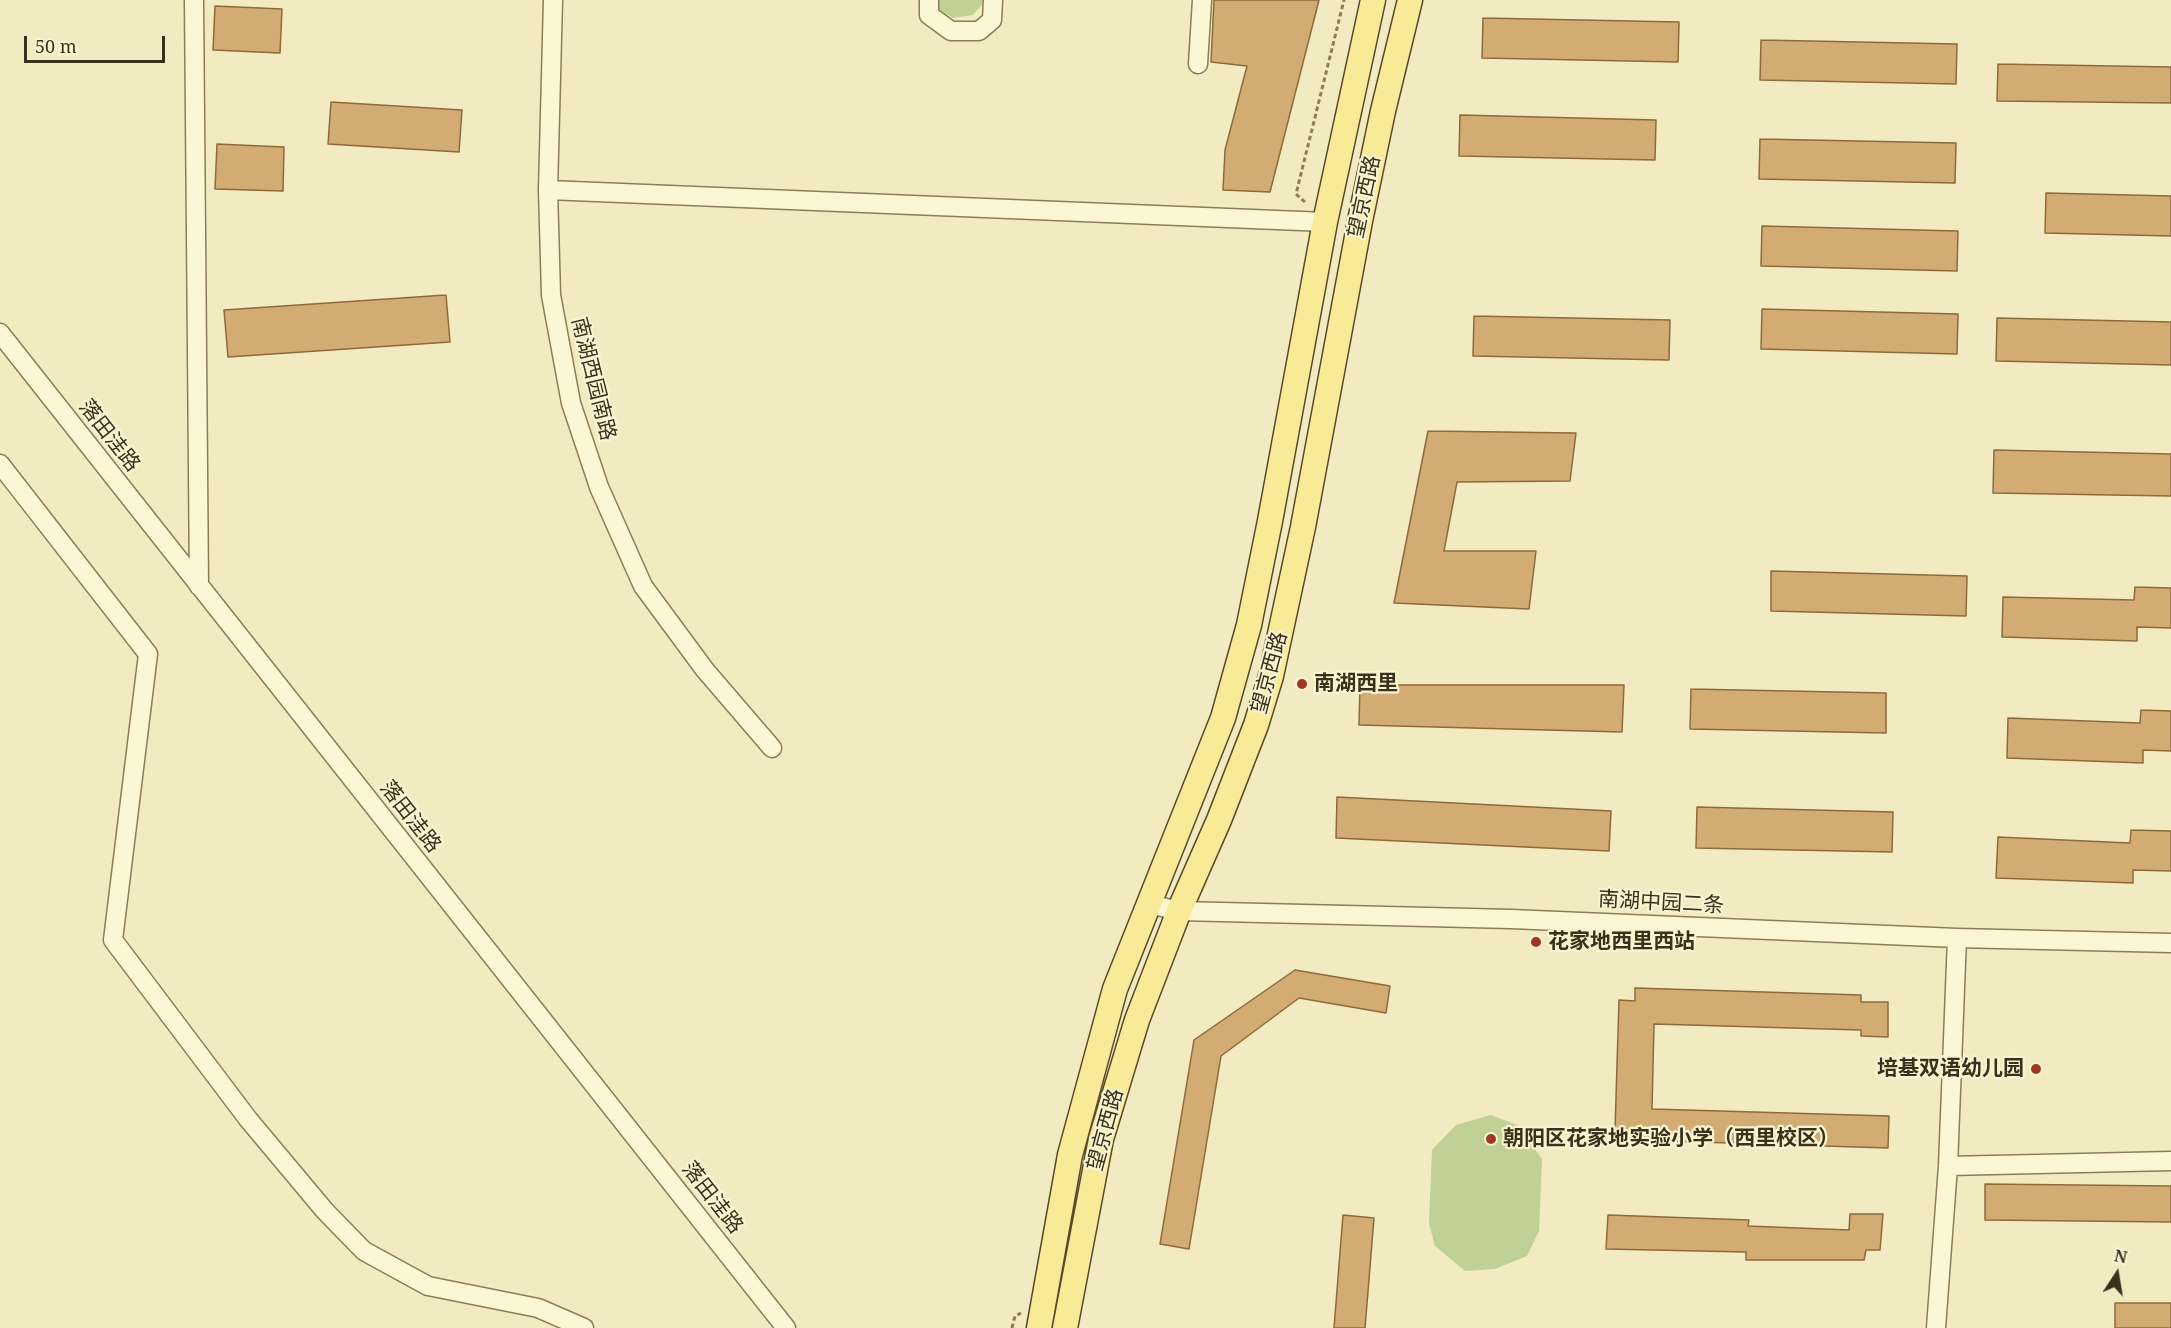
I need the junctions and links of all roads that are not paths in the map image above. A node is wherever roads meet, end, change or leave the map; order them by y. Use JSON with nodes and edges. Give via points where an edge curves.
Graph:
{"nodes":[{"id":1,"x":194,"y":0,"type":"edge"},
{"id":2,"x":553,"y":0,"type":"edge"},
{"id":3,"x":929,"y":0,"type":"edge"},
{"id":4,"x":993,"y":0,"type":"edge"},
{"id":5,"x":1202,"y":0,"type":"edge"},
{"id":6,"x":1373,"y":0,"type":"edge"},
{"id":7,"x":1410,"y":0,"type":"edge"},
{"id":8,"x":1198,"y":64,"type":"dead end"},
{"id":9,"x":548,"y":190,"type":"junction"},
{"id":10,"x":1325,"y":222,"type":"junction"},
{"id":11,"x":0,"y":333,"type":"edge"},
{"id":12,"x":0,"y":465,"type":"edge"},
{"id":13,"x":199,"y":586,"type":"junction"},
{"id":14,"x":772,"y":748,"type":"dead end"},
{"id":15,"x":1149,"y":904,"type":"junction"},
{"id":16,"x":1179,"y":911,"type":"junction"},
{"id":17,"x":1957,"y":938,"type":"junction"},
{"id":18,"x":2171,"y":944,"type":"edge"},
{"id":19,"x":2171,"y":1161,"type":"edge"},
{"id":20,"x":1948,"y":1166,"type":"junction"},
{"id":21,"x":584,"y":1328,"type":"edge"},
{"id":22,"x":786,"y":1328,"type":"edge"},
{"id":23,"x":1039,"y":1328,"type":"edge"},
{"id":24,"x":1065,"y":1328,"type":"edge"},
{"id":25,"x":1936,"y":1328,"type":"edge"}],
"edges":[{"from":1,"to":13,"type":"street"},
{"from":2,"to":9,"type":"street","name":"南湖西园南路"},
{"from":3,"to":4,"type":"street","via":[[929,15],[951,31],[979,31],[992,21]]},
{"from":5,"to":8,"type":"street"},
{"from":6,"to":10,"type":"main road","name":"望京西路"},
{"from":7,"to":16,"type":"main road","name":"望京西路","via":[[1362,210],[1271,676],[1219,820]]},
{"from":9,"to":10,"type":"street"},
{"from":9,"to":14,"type":"street","name":"南湖西园南路","via":[[551,295],[571,403],[599,487],[643,586],[705,670]]},
{"from":10,"to":15,"type":"main road","name":"望京西路","via":[[1249,625],[1223,718]]},
{"from":11,"to":13,"type":"street","name":"落田洼路"},
{"from":12,"to":21,"type":"street","via":[[148,654],[113,940],[248,1119],[364,1251],[428,1286],[538,1308]]},
{"from":13,"to":22,"type":"street","name":"落田洼路"},
{"from":15,"to":16,"type":"street","name":"南湖中园二条"},
{"from":15,"to":23,"type":"main road","name":"望京西路","via":[[1115,989],[1070,1155]]},
{"from":16,"to":17,"type":"street","name":"南湖中园二条","via":[[1520,919]]},
{"from":16,"to":24,"type":"main road","name":"望京西路","via":[[1137,1020],[1101,1139]]},
{"from":17,"to":18,"type":"street","name":"南湖中园二条"},
{"from":17,"to":20,"type":"street"},
{"from":19,"to":20,"type":"street"},
{"from":20,"to":25,"type":"street"}]}
